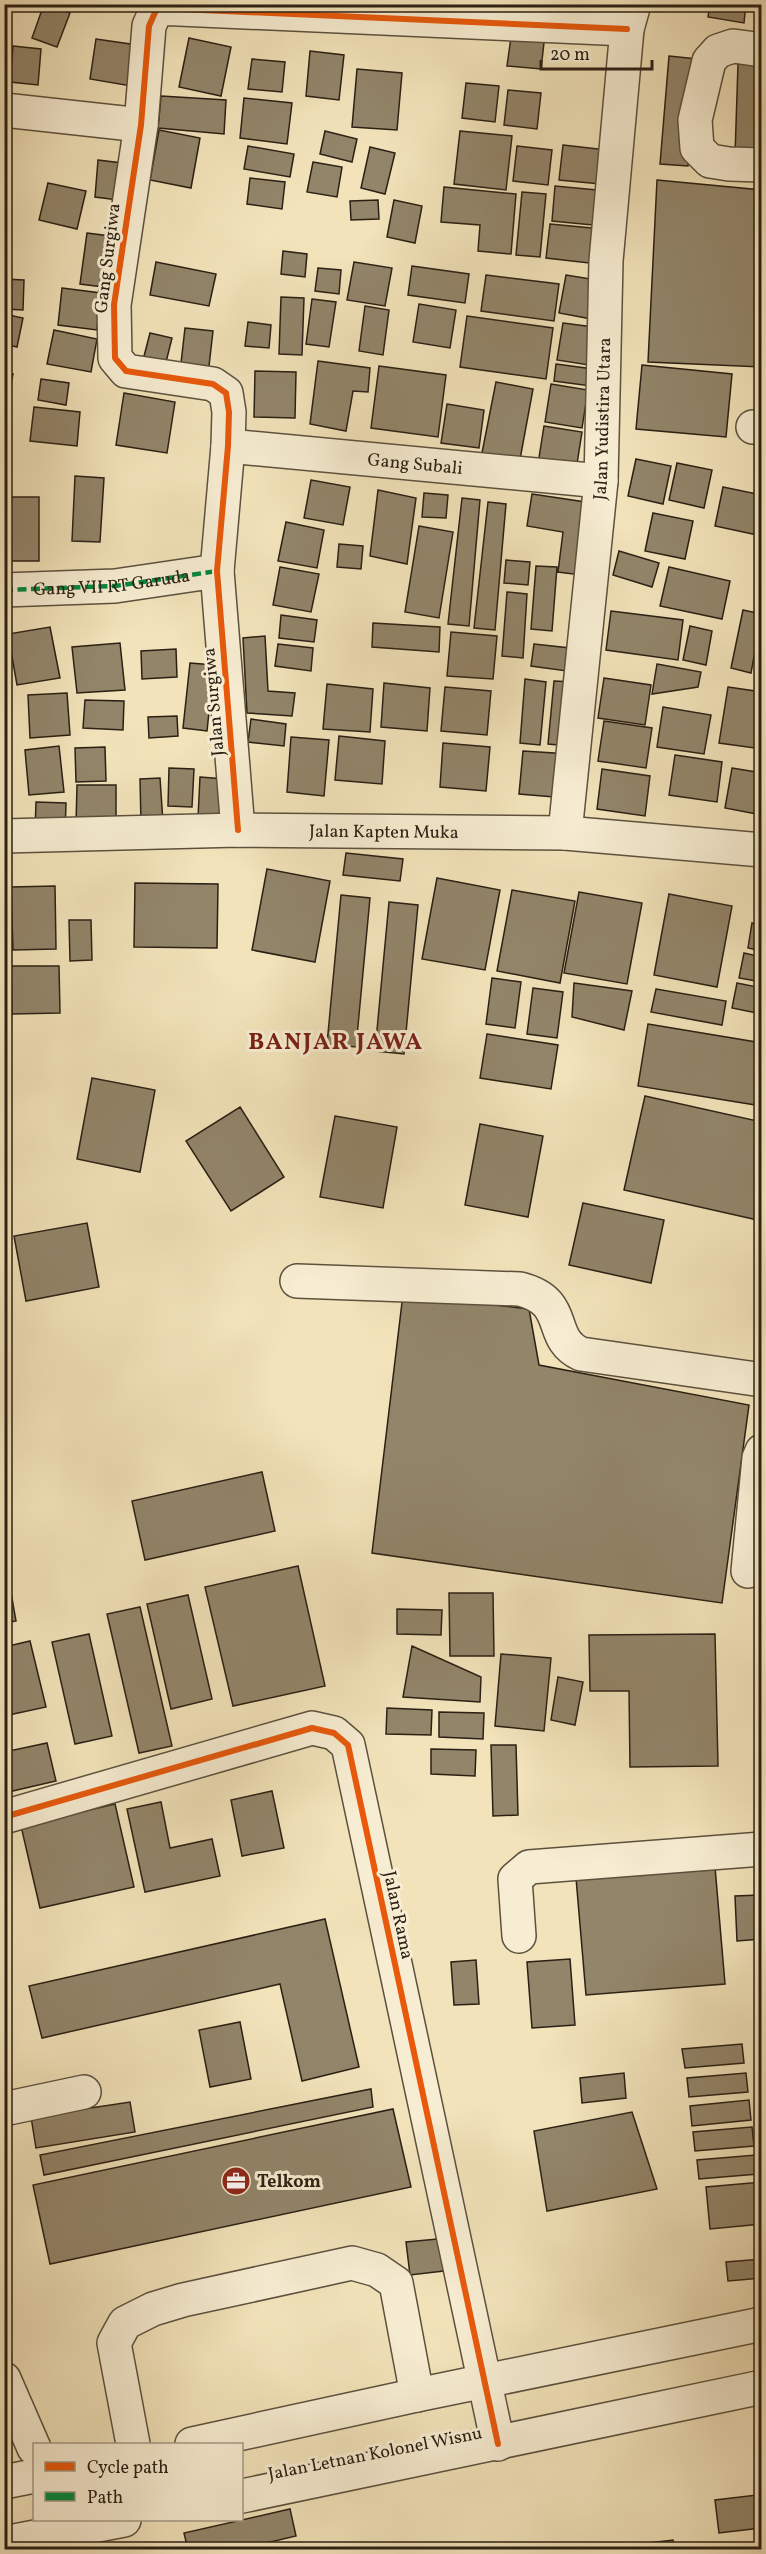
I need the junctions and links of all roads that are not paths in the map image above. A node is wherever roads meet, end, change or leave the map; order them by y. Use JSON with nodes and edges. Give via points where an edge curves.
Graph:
{"nodes":[{"id":1,"x":169,"y":7,"type":"edge"},
{"id":2,"x":630,"y":17,"type":"edge"},
{"id":3,"x":762,"y":50,"type":"edge"},
{"id":4,"x":4,"y":110,"type":"edge"},
{"id":5,"x":141,"y":125,"type":"junction"},
{"id":6,"x":762,"y":165,"type":"edge"},
{"id":7,"x":228,"y":446,"type":"junction"},
{"id":8,"x":601,"y":481,"type":"junction"},
{"id":9,"x":217,"y":571,"type":"junction"},
{"id":10,"x":4,"y":590,"type":"edge"},
{"id":11,"x":238,"y":830,"type":"junction"},
{"id":12,"x":565,"y":833,"type":"junction"},
{"id":13,"x":4,"y":836,"type":"edge"},
{"id":14,"x":762,"y":850,"type":"edge"},
{"id":15,"x":297,"y":1281,"type":"dead end"},
{"id":16,"x":762,"y":1380,"type":"edge"},
{"id":17,"x":762,"y":1451,"type":"edge"},
{"id":18,"x":748,"y":1571,"type":"dead end"},
{"id":19,"x":4,"y":1817,"type":"edge"},
{"id":20,"x":762,"y":1849,"type":"edge"},
{"id":21,"x":519,"y":1936,"type":"dead end"},
{"id":22,"x":84,"y":2092,"type":"dead end"},
{"id":23,"x":4,"y":2109,"type":"edge"},
{"id":24,"x":762,"y":2324,"type":"edge"},
{"id":25,"x":4,"y":2379,"type":"edge"},
{"id":26,"x":484,"y":2381,"type":"junction"},
{"id":27,"x":762,"y":2387,"type":"edge"},
{"id":28,"x":417,"y":2395,"type":"junction"},
{"id":29,"x":133,"y":2443,"type":"edge"},
{"id":30,"x":201,"y":2443,"type":"edge"},
{"id":31,"x":498,"y":2444,"type":"junction"},
{"id":32,"x":33,"y":2446,"type":"edge"},
{"id":33,"x":33,"y":2476,"type":"edge"},
{"id":34,"x":4,"y":2482,"type":"edge"},
{"id":35,"x":243,"y":2496,"type":"edge"},
{"id":36,"x":112,"y":2521,"type":"edge"},
{"id":37,"x":63,"y":2525,"type":"edge"},
{"id":38,"x":4,"y":2543,"type":"edge"}],
"edges":[{"from":1,"to":2,"type":"street"},
{"from":1,"to":5,"type":"street","name":"Gang Surgiwa","via":[[149,26]]},
{"from":2,"to":8,"type":"street","name":"Jalan Yudistira Utara","via":[[606,261]]},
{"from":3,"to":6,"type":"street","via":[[733,46],[718,51],[709,61],[695,120],[697,148],[710,161]]},
{"from":4,"to":5,"type":"street"},
{"from":5,"to":7,"type":"street","name":"Gang Surgiwa","via":[[114,304],[116,358],[126,371],[213,384],[226,393]]},
{"from":7,"to":8,"type":"street","name":"Gang Subali"},
{"from":7,"to":9,"type":"street","name":"Gang Surgiwa"},
{"from":8,"to":12,"type":"street","name":"Jalan Yudistira Utara"},
{"from":9,"to":10,"type":"street","name":"Gang VII RT Garuda","via":[[115,586]]},
{"from":9,"to":11,"type":"street","name":"Jalan Surgiwa"},
{"from":11,"to":12,"type":"street","name":"Jalan Kapten Muka"},
{"from":11,"to":13,"type":"street","name":"Jalan Kapten Muka"},
{"from":12,"to":14,"type":"street","name":"Jalan Kapten Muka"},
{"from":15,"to":16,"type":"street","via":[[520,1289],[547,1301],[565,1342],[581,1354]]},
{"from":17,"to":18,"type":"street"},
{"from":19,"to":26,"type":"street","name":"Jalan Rama","via":[[312,1728],[334,1733],[348,1745]]},
{"from":20,"to":21,"type":"street","via":[[529,1867],[515,1879]]},
{"from":22,"to":23,"type":"street"},
{"from":24,"to":26,"type":"street"},
{"from":25,"to":32,"type":"street"},
{"from":26,"to":28,"type":"street"},
{"from":26,"to":31,"type":"street","name":"Jalan Rama"},
{"from":27,"to":31,"type":"street","name":"Jalan Letnan Kolonel Wisnu"},
{"from":28,"to":29,"type":"street","via":[[396,2283],[377,2270],[352,2263],[183,2300],[125,2323],[114,2343]]},
{"from":28,"to":30,"type":"street"},
{"from":31,"to":35,"type":"street","name":"Jalan Letnan Kolonel Wisnu"},
{"from":33,"to":34,"type":"street"},
{"from":36,"to":37,"type":"street"},
{"from":37,"to":38,"type":"street"}]}
